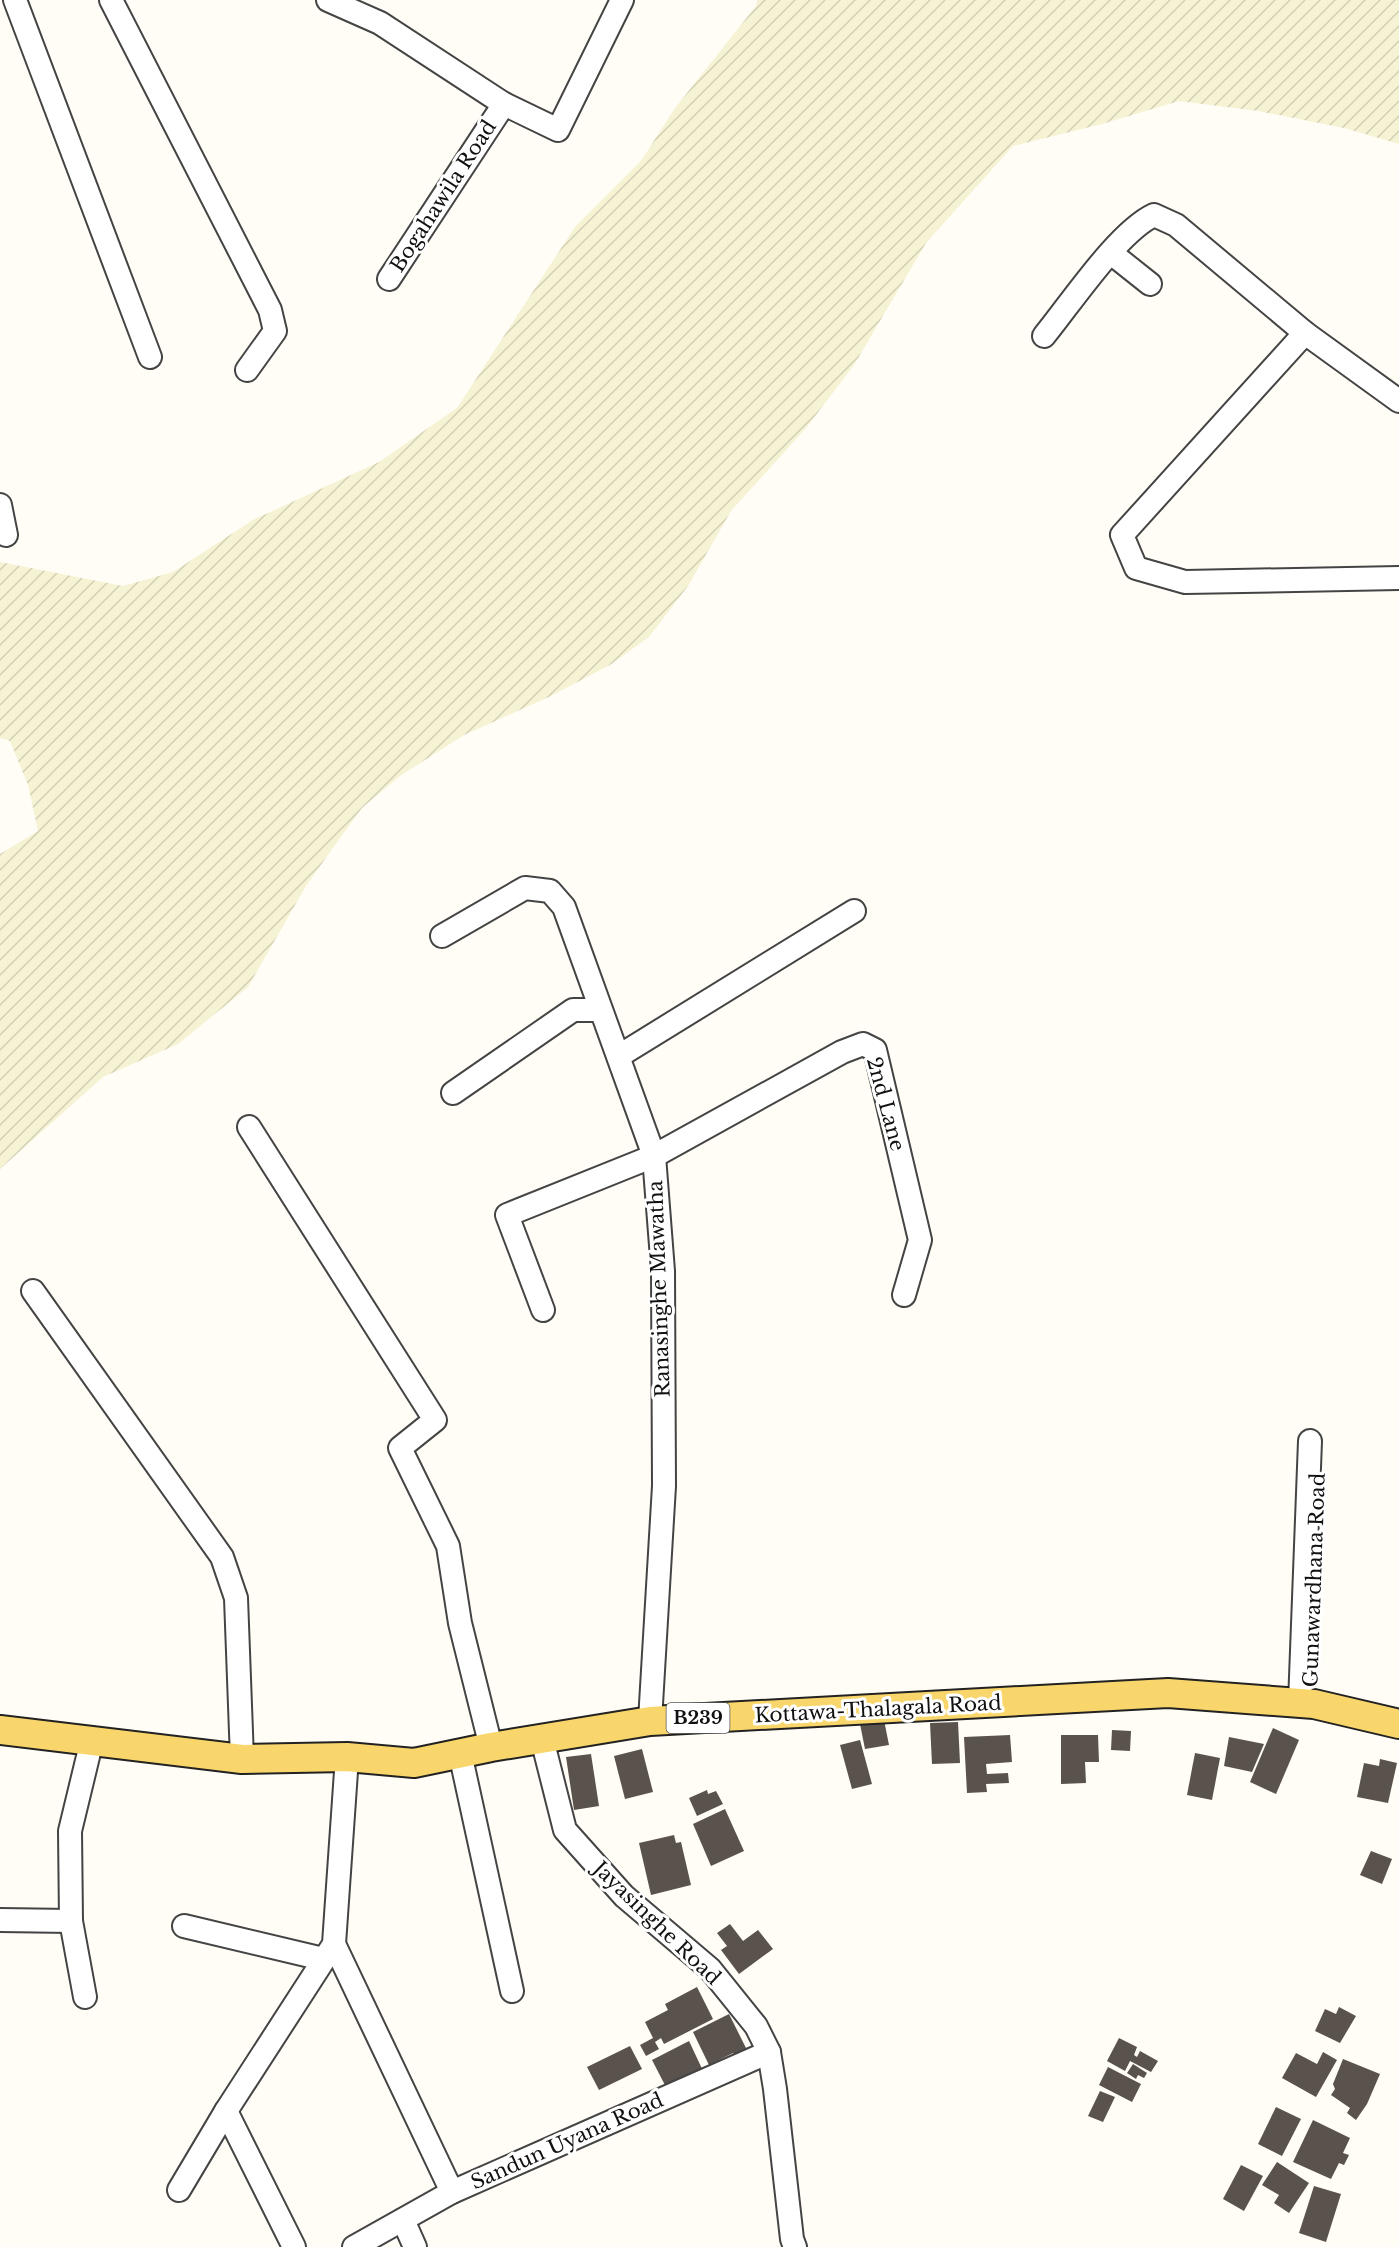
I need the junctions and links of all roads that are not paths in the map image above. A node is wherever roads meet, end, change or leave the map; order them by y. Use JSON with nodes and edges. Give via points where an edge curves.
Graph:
{"nodes":[{"id":1,"x":15,"y":0,"type":"edge"},
{"id":2,"x":111,"y":0,"type":"edge"},
{"id":3,"x":328,"y":0,"type":"edge"},
{"id":4,"x":622,"y":0,"type":"edge"},
{"id":5,"x":504,"y":104,"type":"junction"},
{"id":6,"x":1111,"y":253,"type":"junction"},
{"id":7,"x":389,"y":279,"type":"dead end"},
{"id":8,"x":1150,"y":284,"type":"dead end"},
{"id":9,"x":1305,"y":333,"type":"junction"},
{"id":10,"x":1044,"y":336,"type":"dead end"},
{"id":11,"x":150,"y":357,"type":"dead end"},
{"id":12,"x":247,"y":370,"type":"dead end"},
{"id":13,"x":1399,"y":401,"type":"edge"},
{"id":14,"x":0,"y":505,"type":"edge"},
{"id":15,"x":6,"y":535,"type":"dead end"},
{"id":16,"x":1399,"y":578,"type":"edge"},
{"id":17,"x":854,"y":910,"type":"dead end"},
{"id":18,"x":442,"y":936,"type":"dead end"},
{"id":19,"x":600,"y":1010,"type":"junction"},
{"id":20,"x":619,"y":1056,"type":"junction"},
{"id":21,"x":453,"y":1093,"type":"dead end"},
{"id":22,"x":249,"y":1127,"type":"dead end"},
{"id":23,"x":654,"y":1156,"type":"junction"},
{"id":24,"x":33,"y":1291,"type":"dead end"},
{"id":25,"x":904,"y":1294,"type":"dead end"},
{"id":26,"x":543,"y":1310,"type":"dead end"},
{"id":27,"x":1314,"y":1449,"type":"dead end"},
{"id":28,"x":1305,"y":1703,"type":"junction"},
{"id":29,"x":650,"y":1721,"type":"junction"},
{"id":30,"x":1399,"y":1724,"type":"edge"},
{"id":31,"x":0,"y":1730,"type":"edge"},
{"id":32,"x":542,"y":1739,"type":"junction"},
{"id":33,"x":92,"y":1740,"type":"junction"},
{"id":34,"x":491,"y":1747,"type":"junction"},
{"id":35,"x":460,"y":1754,"type":"junction"},
{"id":36,"x":347,"y":1757,"type":"junction"},
{"id":37,"x":242,"y":1759,"type":"junction"},
{"id":38,"x":0,"y":1920,"type":"edge"},
{"id":39,"x":71,"y":1921,"type":"junction"},
{"id":40,"x":184,"y":1926,"type":"dead end"},
{"id":41,"x":328,"y":1951,"type":"junction"},
{"id":42,"x":512,"y":1991,"type":"dead end"},
{"id":43,"x":85,"y":1997,"type":"dead end"},
{"id":44,"x":769,"y":2052,"type":"junction"},
{"id":45,"x":226,"y":2110,"type":"junction"},
{"id":46,"x":179,"y":2190,"type":"dead end"},
{"id":47,"x":452,"y":2192,"type":"junction"},
{"id":48,"x":402,"y":2220,"type":"junction"},
{"id":49,"x":294,"y":2247,"type":"edge"},
{"id":50,"x":354,"y":2247,"type":"edge"},
{"id":51,"x":415,"y":2247,"type":"edge"},
{"id":52,"x":795,"y":2247,"type":"edge"}],
"edges":[{"from":1,"to":11,"type":"street"},
{"from":2,"to":12,"type":"street","via":[[270,310],[275,331]]},
{"from":3,"to":5,"type":"street","name":"Bogahawila Road","via":[[380,23]]},
{"from":4,"to":5,"type":"street","via":[[558,130]]},
{"from":5,"to":7,"type":"street","name":"Bogahawila Road"},
{"from":6,"to":8,"type":"street"},
{"from":6,"to":9,"type":"street","via":[[1139,222],[1154,215],[1167,219]]},
{"from":6,"to":10,"type":"street"},
{"from":9,"to":13,"type":"street"},
{"from":9,"to":16,"type":"street","via":[[1122,535],[1136,568],[1185,582]]},
{"from":14,"to":15,"type":"street"},
{"from":17,"to":20,"type":"street"},
{"from":18,"to":19,"type":"street","name":"Ranasinghe Mawatha","via":[[525,888],[550,891],[564,907]]},
{"from":19,"to":20,"type":"street","name":"Ranasinghe Mawatha"},
{"from":19,"to":21,"type":"street","via":[[573,1010]]},
{"from":20,"to":23,"type":"street","name":"Ranasinghe Mawatha"},
{"from":22,"to":34,"type":"street","via":[[435,1420],[400,1448],[448,1546],[460,1623]]},
{"from":23,"to":25,"type":"street","name":"2nd Lane","via":[[842,1052],[863,1044],[875,1050],[920,1240]]},
{"from":23,"to":26,"type":"street","via":[[507,1215]]},
{"from":23,"to":29,"type":"street","name":"Ranasinghe Mawatha","via":[[663,1270],[664,1486]]},
{"from":24,"to":37,"type":"street","via":[[222,1557],[236,1598]]},
{"from":27,"to":28,"type":"street"},
{"from":28,"to":29,"type":"main road","name":"Kottawa-Thalagala Road","number":"B239","via":[[1168,1693]]},
{"from":28,"to":30,"type":"main road","name":"Kottawa-Thalagala Road","number":"B239"},
{"from":29,"to":32,"type":"main road","name":"Kottawa-Thalagala Road","number":"B239"},
{"from":31,"to":33,"type":"main road","name":"Kottawa-Thalagala Road","number":"B239"},
{"from":32,"to":34,"type":"main road","name":"Kottawa-Thalagala Road","number":"B239"},
{"from":32,"to":44,"type":"street","name":"Jayasinghe Road","via":[[566,1830],[624,1896],[710,1969],[756,2026]]},
{"from":33,"to":37,"type":"main road","name":"Kottawa-Thalagala Road","number":"B239"},
{"from":33,"to":39,"type":"street","via":[[70,1831]]},
{"from":34,"to":35,"type":"main road","name":"Kottawa-Thalagala Road","number":"B239"},
{"from":35,"to":36,"type":"main road","name":"Kottawa-Thalagala Road","number":"B239","via":[[414,1763]]},
{"from":35,"to":42,"type":"street"},
{"from":36,"to":37,"type":"main road","name":"Kottawa-Thalagala Road","number":"B239"},
{"from":36,"to":41,"type":"street"},
{"from":38,"to":39,"type":"street"},
{"from":39,"to":43,"type":"street"},
{"from":40,"to":41,"type":"street"},
{"from":41,"to":45,"type":"street"},
{"from":41,"to":47,"type":"street","name":"Sandun Uyana Road"},
{"from":44,"to":47,"type":"street","name":"Sandun Uyana Road"},
{"from":44,"to":52,"type":"street","name":"Jayasinghe Road"},
{"from":45,"to":46,"type":"street"},
{"from":45,"to":49,"type":"street"},
{"from":47,"to":48,"type":"street"},
{"from":48,"to":50,"type":"street"},
{"from":48,"to":51,"type":"street"}]}
